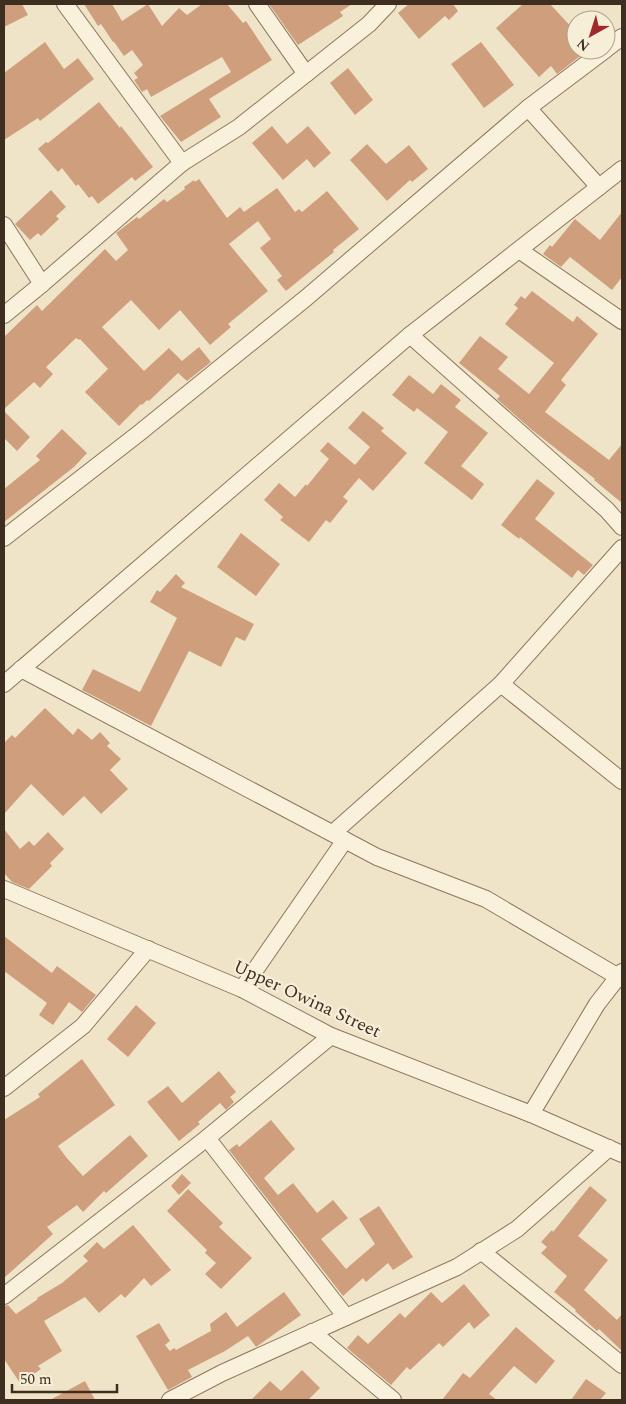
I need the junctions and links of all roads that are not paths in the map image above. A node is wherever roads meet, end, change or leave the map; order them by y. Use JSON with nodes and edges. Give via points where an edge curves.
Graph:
{"nodes":[{"id":1,"x":65,"y":4,"type":"edge"},
{"id":2,"x":257,"y":4,"type":"edge"},
{"id":3,"x":388,"y":4,"type":"edge"},
{"id":4,"x":593,"y":60,"type":"edge"},
{"id":5,"x":306,"y":74,"type":"junction"},
{"id":6,"x":528,"y":108,"type":"junction"},
{"id":7,"x":182,"y":164,"type":"junction"},
{"id":8,"x":622,"y":169,"type":"edge"},
{"id":9,"x":599,"y":187,"type":"junction"},
{"id":10,"x":4,"y":225,"type":"edge"},
{"id":11,"x":519,"y":250,"type":"junction"},
{"id":12,"x":42,"y":284,"type":"junction"},
{"id":13,"x":4,"y":314,"type":"edge"},
{"id":14,"x":622,"y":321,"type":"edge"},
{"id":15,"x":410,"y":335,"type":"junction"},
{"id":16,"x":622,"y":527,"type":"edge"},
{"id":17,"x":4,"y":538,"type":"edge"},
{"id":18,"x":622,"y":548,"type":"edge"},
{"id":19,"x":21,"y":669,"type":"junction"},
{"id":20,"x":4,"y":684,"type":"edge"},
{"id":21,"x":501,"y":684,"type":"junction"},
{"id":22,"x":622,"y":781,"type":"edge"},
{"id":23,"x":339,"y":836,"type":"junction"},
{"id":24,"x":4,"y":889,"type":"edge"},
{"id":25,"x":148,"y":949,"type":"junction"},
{"id":26,"x":621,"y":976,"type":"edge"},
{"id":27,"x":242,"y":989,"type":"junction"},
{"id":28,"x":331,"y":1036,"type":"junction"},
{"id":29,"x":4,"y":1088,"type":"edge"},
{"id":30,"x":531,"y":1114,"type":"junction"},
{"id":31,"x":207,"y":1138,"type":"junction"},
{"id":32,"x":616,"y":1151,"type":"edge"},
{"id":33,"x":481,"y":1251,"type":"junction"},
{"id":34,"x":4,"y":1296,"type":"edge"},
{"id":35,"x":346,"y":1317,"type":"junction"},
{"id":36,"x":312,"y":1332,"type":"junction"},
{"id":37,"x":622,"y":1365,"type":"edge"},
{"id":38,"x":170,"y":1400,"type":"edge"},
{"id":39,"x":393,"y":1400,"type":"edge"}],
"edges":[{"from":1,"to":7,"type":"street"},
{"from":2,"to":5,"type":"street"},
{"from":3,"to":5,"type":"street","via":[[369,24]]},
{"from":4,"to":6,"type":"street"},
{"from":5,"to":7,"type":"street","via":[[240,127]]},
{"from":6,"to":9,"type":"street"},
{"from":6,"to":17,"type":"street","via":[[306,298]]},
{"from":7,"to":12,"type":"street"},
{"from":8,"to":9,"type":"street"},
{"from":9,"to":11,"type":"street"},
{"from":10,"to":12,"type":"street"},
{"from":11,"to":14,"type":"street"},
{"from":11,"to":15,"type":"street"},
{"from":12,"to":13,"type":"street"},
{"from":15,"to":16,"type":"street","via":[[608,510]]},
{"from":15,"to":19,"type":"street"},
{"from":18,"to":21,"type":"street"},
{"from":19,"to":20,"type":"street"},
{"from":19,"to":23,"type":"street"},
{"from":21,"to":22,"type":"street"},
{"from":21,"to":23,"type":"street"},
{"from":23,"to":26,"type":"street","via":[[377,857],[486,899]]},
{"from":23,"to":27,"type":"street"},
{"from":24,"to":25,"type":"street","name":"Upper Owina Street"},
{"from":25,"to":27,"type":"street","name":"Upper Owina Street"},
{"from":25,"to":29,"type":"street","via":[[83,1026]]},
{"from":26,"to":30,"type":"street","via":[[597,1004]]},
{"from":27,"to":28,"type":"street","name":"Upper Owina Street"},
{"from":28,"to":30,"type":"street","name":"Upper Owina Street"},
{"from":28,"to":31,"type":"street"},
{"from":30,"to":32,"type":"street","name":"Upper Owina Street"},
{"from":31,"to":34,"type":"street"},
{"from":31,"to":35,"type":"street"},
{"from":32,"to":33,"type":"street","via":[[517,1229]]},
{"from":33,"to":35,"type":"street","via":[[457,1266]]},
{"from":33,"to":37,"type":"street"},
{"from":35,"to":36,"type":"street"},
{"from":36,"to":38,"type":"street"},
{"from":36,"to":39,"type":"street"}]}
